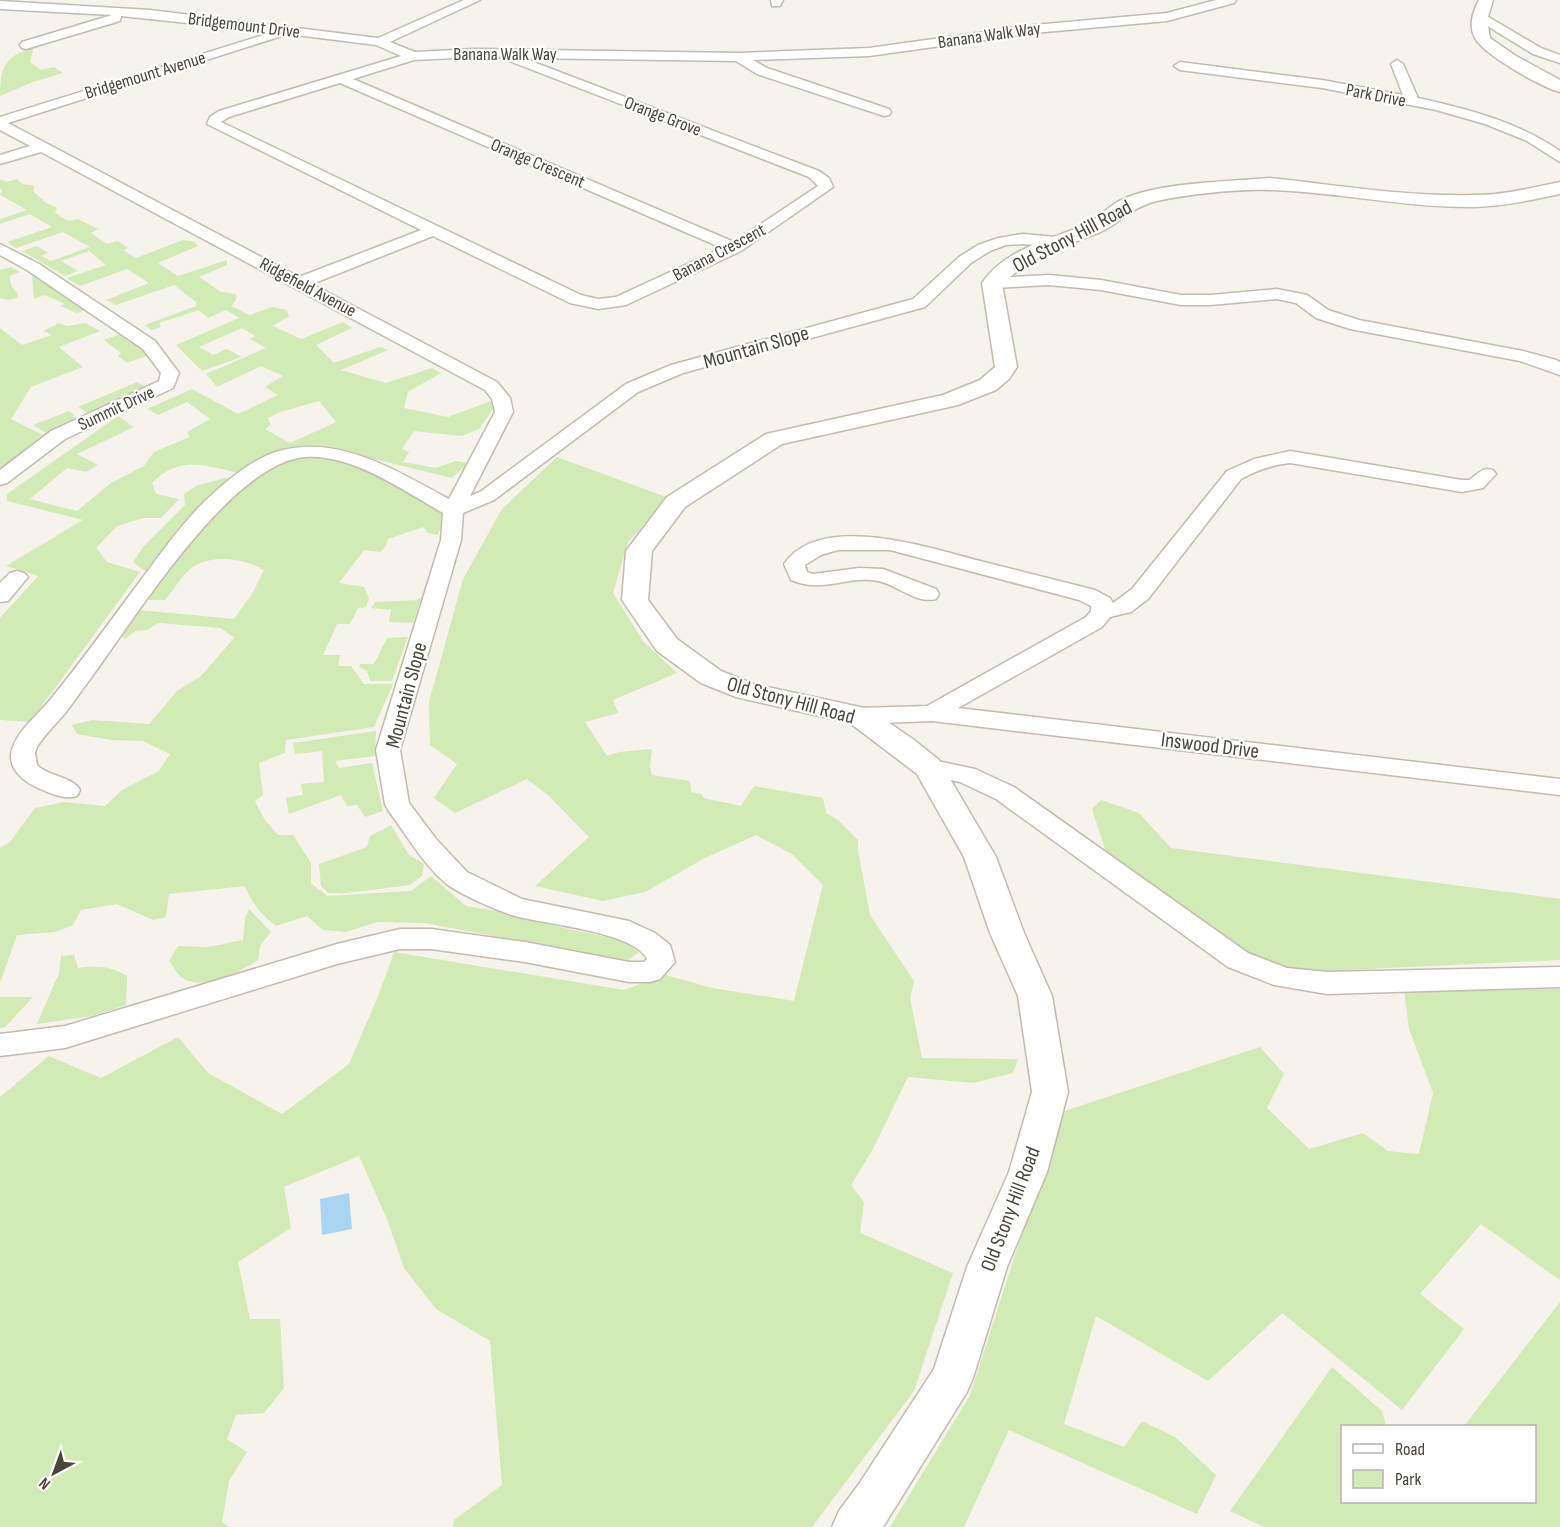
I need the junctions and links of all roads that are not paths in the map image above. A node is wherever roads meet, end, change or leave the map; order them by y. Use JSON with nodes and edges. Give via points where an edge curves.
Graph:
{"nodes":[{"id":1,"x":474,"y":0,"type":"edge"},
{"id":2,"x":1230,"y":0,"type":"edge"},
{"id":3,"x":1486,"y":0,"type":"edge"},
{"id":4,"x":0,"y":5,"type":"edge"},
{"id":5,"x":133,"y":13,"type":"junction"},
{"id":6,"x":1480,"y":16,"type":"junction"},
{"id":7,"x":290,"y":30,"type":"junction"},
{"id":8,"x":379,"y":42,"type":"junction"},
{"id":9,"x":26,"y":45,"type":"dead end"},
{"id":10,"x":502,"y":54,"type":"junction"},
{"id":11,"x":414,"y":56,"type":"junction"},
{"id":12,"x":739,"y":57,"type":"junction"},
{"id":13,"x":1560,"y":60,"type":"edge"},
{"id":14,"x":1397,"y":64,"type":"dead end"},
{"id":15,"x":1180,"y":66,"type":"dead end"},
{"id":16,"x":341,"y":78,"type":"junction"},
{"id":17,"x":1560,"y":87,"type":"edge"},
{"id":18,"x":1413,"y":102,"type":"junction"},
{"id":19,"x":884,"y":112,"type":"dead end"},
{"id":20,"x":0,"y":122,"type":"edge"},
{"id":21,"x":41,"y":147,"type":"junction"},
{"id":22,"x":1560,"y":158,"type":"edge"},
{"id":23,"x":0,"y":160,"type":"edge"},
{"id":24,"x":824,"y":180,"type":"joint"},
{"id":25,"x":1560,"y":188,"type":"edge"},
{"id":26,"x":434,"y":230,"type":"junction"},
{"id":27,"x":1055,"y":242,"type":"junction"},
{"id":28,"x":735,"y":248,"type":"junction"},
{"id":29,"x":0,"y":249,"type":"edge"},
{"id":30,"x":299,"y":283,"type":"junction"},
{"id":31,"x":992,"y":283,"type":"junction"},
{"id":32,"x":598,"y":304,"type":"joint"},
{"id":33,"x":1560,"y":370,"type":"edge"},
{"id":34,"x":1485,"y":474,"type":"dead end"},
{"id":35,"x":0,"y":478,"type":"edge"},
{"id":36,"x":453,"y":510,"type":"junction"},
{"id":37,"x":17,"y":577,"type":"dead end"},
{"id":38,"x":928,"y":594,"type":"dead end"},
{"id":39,"x":0,"y":596,"type":"edge"},
{"id":40,"x":1102,"y":612,"type":"junction"},
{"id":41,"x":932,"y":712,"type":"junction"},
{"id":42,"x":860,"y":716,"type":"junction"},
{"id":43,"x":928,"y":767,"type":"junction"},
{"id":44,"x":1560,"y":787,"type":"edge"},
{"id":45,"x":68,"y":790,"type":"dead end"},
{"id":46,"x":1560,"y":977,"type":"edge"},
{"id":47,"x":0,"y":1046,"type":"edge"},
{"id":48,"x":855,"y":1527,"type":"edge"}],
"edges":[{"from":1,"to":8,"type":"street"},
{"from":2,"to":12,"type":"street","name":"Banana Walk Way","via":[[1167,17],[1034,29],[869,52]]},
{"from":3,"to":6,"type":"street"},
{"from":4,"to":5,"type":"street","name":"Bridgemount Drive"},
{"from":5,"to":7,"type":"street","name":"Bridgemount Drive"},
{"from":5,"to":9,"type":"street"},
{"from":6,"to":13,"type":"street","via":[[1537,51]]},
{"from":6,"to":17,"type":"street","via":[[1480,37],[1484,41]]},
{"from":7,"to":8,"type":"street","name":"Bridgemount Drive"},
{"from":7,"to":20,"type":"street","name":"Bridgemount Avenue"},
{"from":8,"to":11,"type":"street","name":"Bridgemount Drive"},
{"from":10,"to":11,"type":"street","name":"Banana Walk Way"},
{"from":10,"to":12,"type":"street","name":"Banana Walk Way"},
{"from":10,"to":24,"type":"street","name":"Orange Grove"},
{"from":11,"to":16,"type":"street","name":"Banana Walk Way"},
{"from":12,"to":19,"type":"street","via":[[762,71]]},
{"from":14,"to":18,"type":"street"},
{"from":15,"to":18,"type":"street","name":"Park Drive"},
{"from":16,"to":26,"type":"street","name":"Banana Walk Way","via":[[224,114],[214,124]]},
{"from":16,"to":28,"type":"street","name":"Orange Crescent"},
{"from":18,"to":22,"type":"street","name":"Park Drive","via":[[1479,118],[1529,136]]},
{"from":20,"to":21,"type":"street","name":"Ridgefield Avenue"},
{"from":21,"to":23,"type":"street"},
{"from":21,"to":30,"type":"street","name":"Ridgefield Avenue"},
{"from":24,"to":28,"type":"street","name":"Banana Crescent","via":[[826,187],[821,192]]},
{"from":25,"to":27,"type":"street","name":"Old Stony Hill Road","via":[[1474,201],[1269,184],[1206,189],[1153,196],[1126,205],[1094,228]]},
{"from":26,"to":30,"type":"street"},
{"from":26,"to":32,"type":"street","name":"Banana Walk Way","via":[[576,299]]},
{"from":27,"to":31,"type":"street","name":"Old Stony Hill Road","via":[[1014,262]]},
{"from":27,"to":36,"type":"street","name":"Mountain Slope","via":[[1004,241],[965,260],[920,303],[677,369],[632,388],[488,496]]},
{"from":28,"to":32,"type":"street","name":"Banana Crescent","via":[[620,301]]},
{"from":29,"to":35,"type":"street","name":"Summit Drive","via":[[149,345],[170,373],[167,384],[58,435]]},
{"from":30,"to":36,"type":"street","name":"Ridgefield Avenue","via":[[491,386],[501,398],[504,412]]},
{"from":31,"to":33,"type":"street","via":[[1049,280],[1180,300],[1277,294],[1301,299],[1322,314],[1356,325],[1523,356]]},
{"from":31,"to":42,"type":"street","name":"Old Stony Hill Road","via":[[1006,367],[988,386],[950,400],[774,439],[676,502],[639,550],[635,600],[667,645],[711,677],[746,691]]},
{"from":34,"to":40,"type":"street","via":[[1474,486],[1462,486],[1290,457],[1249,466],[1234,475],[1140,594],[1123,607]]},
{"from":36,"to":45,"type":"street","via":[[382,472],[328,452],[284,455],[223,495],[182,538],[30,739],[23,753],[26,768],[34,777]]},
{"from":36,"to":47,"type":"street","name":"Mountain Slope","via":[[451,540],[388,750],[397,804],[458,879],[516,907],[620,928],[646,940],[660,952],[661,962],[650,972],[628,972],[525,952],[431,939],[400,939],[337,954],[65,1037]]},
{"from":37,"to":39,"type":"street"},
{"from":38,"to":40,"type":"street","via":[[883,575],[811,581],[798,576],[794,564],[802,554],[824,547],[864,542],[890,544],[1088,595],[1102,603]]},
{"from":40,"to":41,"type":"street","via":[[1094,622]]},
{"from":41,"to":42,"type":"street","name":"Inswood Drive"},
{"from":41,"to":44,"type":"street","name":"Inswood Drive"},
{"from":42,"to":43,"type":"street","name":"Old Stony Hill Road"},
{"from":43,"to":46,"type":"street","via":[[966,775],[1005,793],[1238,960],[1284,978],[1327,983]]},
{"from":43,"to":48,"type":"street","name":"Old Stony Hill Road","via":[[980,857],[1035,996],[1050,1092],[1028,1172],[987,1267],[952,1378]]}]}
